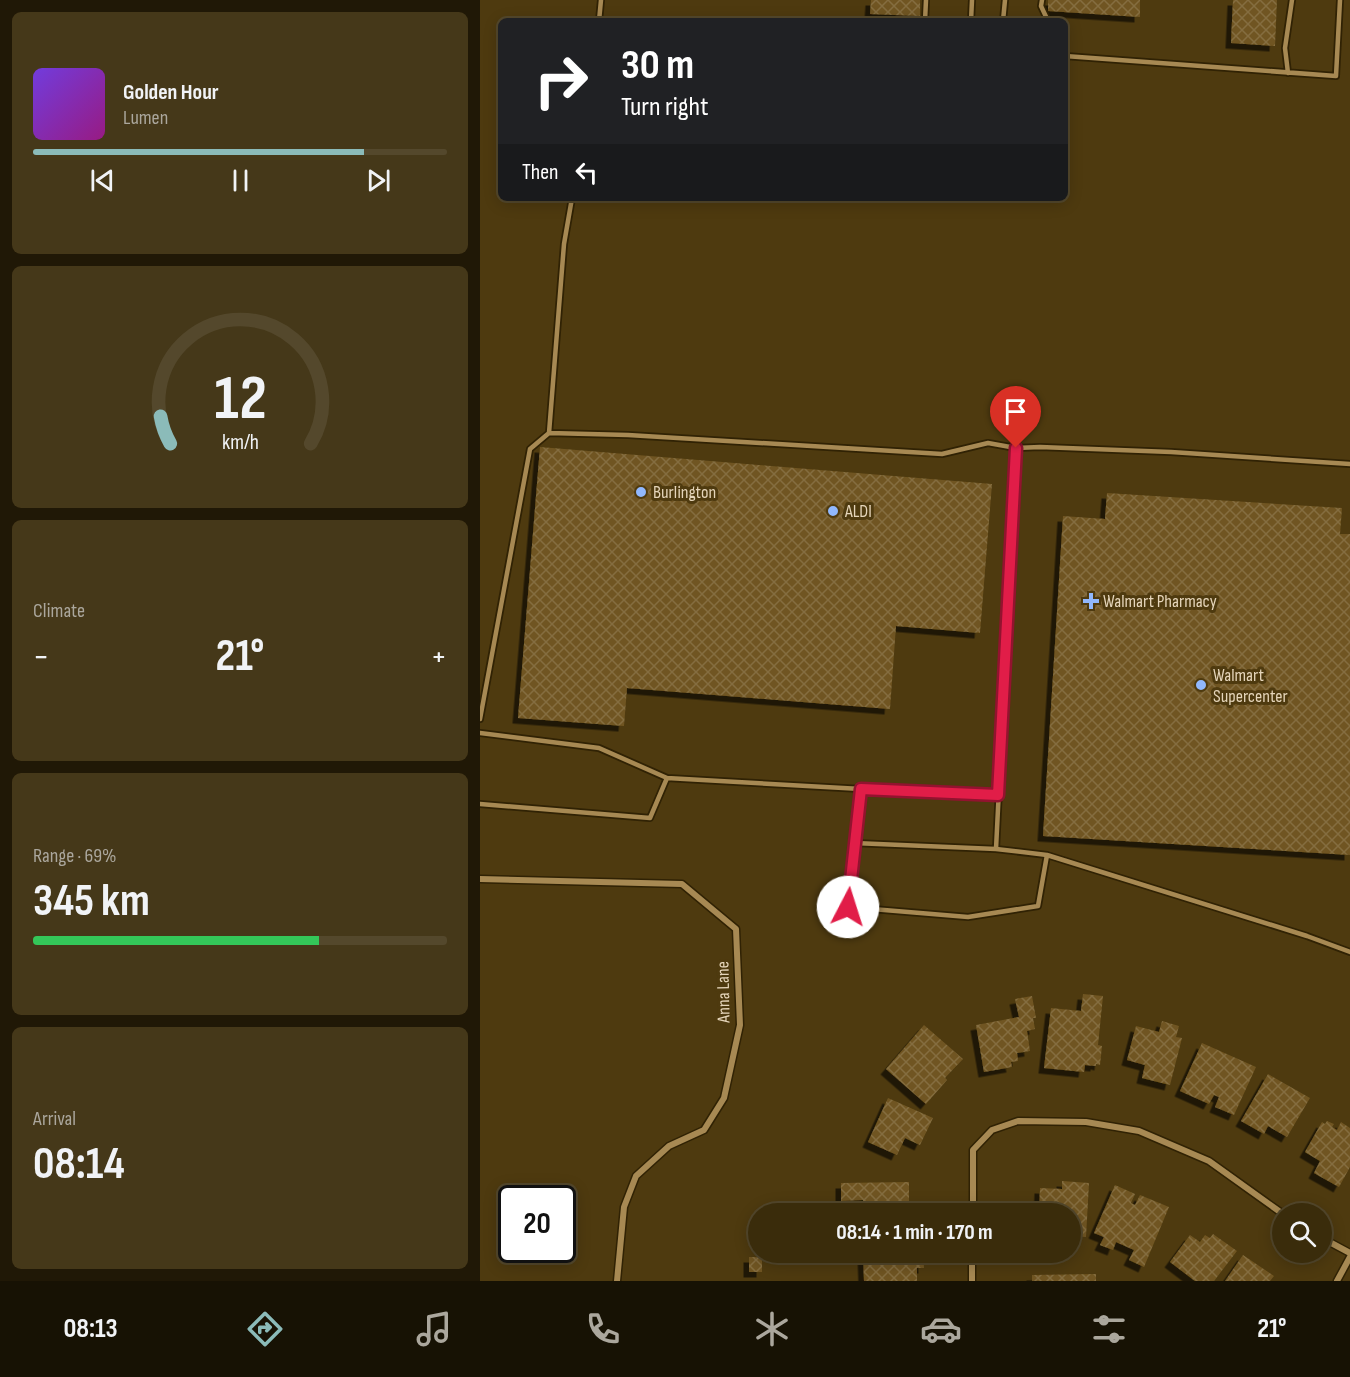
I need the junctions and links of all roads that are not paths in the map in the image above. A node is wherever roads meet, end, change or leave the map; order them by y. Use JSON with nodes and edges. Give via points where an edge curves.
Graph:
{"nodes":[{"id":1,"x":601,"y":0,"type":"edge"},
{"id":2,"x":926,"y":0,"type":"edge"},
{"id":3,"x":972,"y":0,"type":"edge"},
{"id":4,"x":1005,"y":0,"type":"edge"},
{"id":5,"x":1042,"y":0,"type":"edge"},
{"id":6,"x":1292,"y":0,"type":"edge"},
{"id":7,"x":1340,"y":0,"type":"edge"},
{"id":8,"x":599,"y":18,"type":"edge"},
{"id":9,"x":925,"y":18,"type":"edge"},
{"id":10,"x":970,"y":18,"type":"edge"},
{"id":11,"x":1003,"y":18,"type":"edge"},
{"id":12,"x":1047,"y":18,"type":"edge"},
{"id":13,"x":1068,"y":56,"type":"edge"},
{"id":14,"x":1288,"y":73,"type":"junction"},
{"id":15,"x":571,"y":201,"type":"edge"},
{"id":16,"x":549,"y":433,"type":"junction"},
{"id":17,"x":1016,"y":448,"type":"junction"},
{"id":18,"x":1350,"y":464,"type":"edge"},
{"id":19,"x":480,"y":719,"type":"edge"},
{"id":20,"x":480,"y":733,"type":"edge"},
{"id":21,"x":668,"y":778,"type":"junction"},
{"id":22,"x":861,"y":789,"type":"junction"},
{"id":23,"x":998,"y":795,"type":"junction"},
{"id":24,"x":480,"y":804,"type":"edge"},
{"id":25,"x":854,"y":843,"type":"junction"},
{"id":26,"x":996,"y":849,"type":"junction"},
{"id":27,"x":1047,"y":855,"type":"junction"},
{"id":28,"x":480,"y":879,"type":"edge"},
{"id":29,"x":1350,"y":952,"type":"edge"},
{"id":30,"x":973,"y":1203,"type":"edge"},
{"id":31,"x":1272,"y":1206,"type":"edge"},
{"id":32,"x":1332,"y":1244,"type":"edge"},
{"id":33,"x":1350,"y":1255,"type":"edge"},
{"id":34,"x":972,"y":1263,"type":"edge"},
{"id":35,"x":617,"y":1281,"type":"edge"},
{"id":36,"x":972,"y":1281,"type":"edge"},
{"id":37,"x":1337,"y":1281,"type":"edge"}],
"edges":[{"from":1,"to":8,"type":"lane"},
{"from":2,"to":9,"type":"lane"},
{"from":3,"to":10,"type":"lane"},
{"from":4,"to":11,"type":"lane"},
{"from":5,"to":12,"type":"lane"},
{"from":6,"to":14,"type":"lane","via":[[1285,48]]},
{"from":7,"to":14,"type":"lane","via":[[1336,76]]},
{"from":13,"to":14,"type":"lane"},
{"from":15,"to":16,"type":"lane","via":[[564,244]]},
{"from":16,"to":17,"type":"lane","via":[[942,454],[988,443]]},
{"from":16,"to":19,"type":"lane","via":[[530,449]]},
{"from":17,"to":18,"type":"lane","via":[[1171,452]]},
{"from":17,"to":23,"type":"lane"},
{"from":20,"to":21,"type":"lane","via":[[599,748]]},
{"from":21,"to":22,"type":"lane"},
{"from":21,"to":24,"type":"lane","via":[[650,818]]},
{"from":22,"to":23,"type":"lane"},
{"from":22,"to":25,"type":"lane"},
{"from":23,"to":26,"type":"lane"},
{"from":25,"to":26,"type":"lane"},
{"from":25,"to":27,"type":"lane","via":[[848,907],[968,917],[1038,906]]},
{"from":26,"to":27,"type":"lane"},
{"from":27,"to":29,"type":"lane"},
{"from":28,"to":35,"type":"street","name":"Anna Lane","via":[[682,884],[736,929],[740,1025],[724,1098],[704,1130],[669,1146],[636,1176],[624,1207]]},
{"from":30,"to":31,"type":"street","via":[[973,1150],[992,1130],[1018,1121],[1086,1122],[1139,1131],[1209,1161]]},
{"from":32,"to":33,"type":"street"},
{"from":33,"to":37,"type":"street"},
{"from":34,"to":36,"type":"street"}]}
